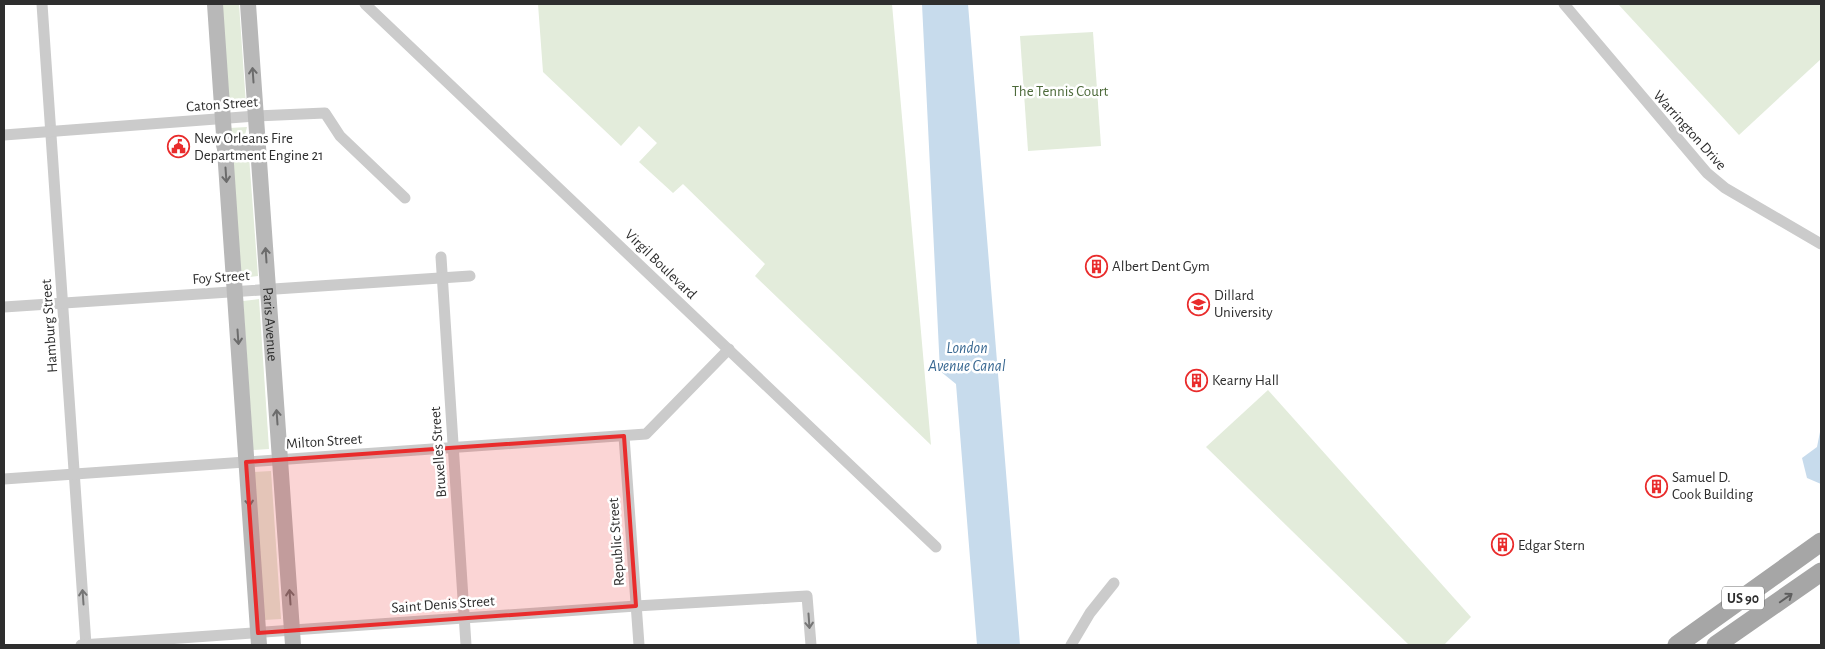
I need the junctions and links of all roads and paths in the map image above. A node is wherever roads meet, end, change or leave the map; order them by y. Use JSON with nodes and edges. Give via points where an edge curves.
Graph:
{"nodes":[{"id":1,"x":42,"y":4,"type":"edge"},
{"id":2,"x":215,"y":4,"type":"edge"},
{"id":3,"x":248,"y":4,"type":"edge"},
{"id":4,"x":365,"y":4,"type":"edge"},
{"id":5,"x":1564,"y":4,"type":"edge"},
{"id":6,"x":256,"y":116,"type":"junction"},
{"id":7,"x":223,"y":119,"type":"junction"},
{"id":8,"x":50,"y":132,"type":"junction"},
{"id":9,"x":4,"y":135,"type":"edge"},
{"id":10,"x":258,"y":143,"type":"junction"},
{"id":11,"x":224,"y":145,"type":"junction"},
{"id":12,"x":405,"y":198,"type":"dead end"},
{"id":13,"x":1821,"y":244,"type":"edge"},
{"id":14,"x":440,"y":257,"type":"dead end"},
{"id":15,"x":470,"y":276,"type":"dead end"},
{"id":16,"x":442,"y":278,"type":"junction"},
{"id":17,"x":268,"y":289,"type":"junction"},
{"id":18,"x":234,"y":291,"type":"junction"},
{"id":19,"x":62,"y":302,"type":"junction"},
{"id":20,"x":4,"y":307,"type":"edge"},
{"id":21,"x":730,"y":349,"type":"junction"},
{"id":22,"x":624,"y":436,"type":"junction"},
{"id":23,"x":452,"y":448,"type":"junction"},
{"id":24,"x":280,"y":459,"type":"junction"},
{"id":25,"x":246,"y":462,"type":"junction"},
{"id":26,"x":75,"y":474,"type":"junction"},
{"id":27,"x":4,"y":479,"type":"edge"},
{"id":28,"x":1821,"y":542,"type":"edge"},
{"id":29,"x":936,"y":547,"type":"dead end"},
{"id":30,"x":1821,"y":572,"type":"edge"},
{"id":31,"x":1114,"y":583,"type":"dead end"},
{"id":32,"x":636,"y":606,"type":"junction"},
{"id":33,"x":464,"y":618,"type":"junction"},
{"id":34,"x":292,"y":638,"type":"edge"},
{"id":35,"x":1690,"y":638,"type":"edge"},
{"id":36,"x":258,"y":639,"type":"edge"},
{"id":37,"x":81,"y":645,"type":"edge"},
{"id":38,"x":86,"y":645,"type":"edge"},
{"id":39,"x":466,"y":645,"type":"edge"},
{"id":40,"x":639,"y":645,"type":"edge"},
{"id":41,"x":811,"y":645,"type":"edge"},
{"id":42,"x":1071,"y":645,"type":"edge"},
{"id":43,"x":1718,"y":645,"type":"edge"}],
"edges":[{"from":1,"to":8,"type":"street","name":"Hamburg Street"},
{"from":2,"to":7,"type":"street"},
{"from":6,"to":3,"type":"street","name":"Paris Avenue","one_way":true},
{"from":4,"to":21,"type":"street","name":"Virgil Boulevard"},
{"from":5,"to":13,"type":"street","name":"Warrington Drive","via":[[1707,173],[1724,188]]},
{"from":6,"to":7,"type":"street","name":"Caton Street"},
{"from":6,"to":10,"type":"street","name":"Paris Avenue"},
{"from":6,"to":12,"type":"street","name":"Caton Street","via":[[325,113],[340,136]]},
{"from":7,"to":8,"type":"street","name":"Caton Street"},
{"from":7,"to":11,"type":"street"},
{"from":8,"to":9,"type":"street","name":"Caton Street"},
{"from":8,"to":19,"type":"street","name":"Hamburg Street"},
{"from":10,"to":11,"type":"street"},
{"from":17,"to":10,"type":"street","name":"Paris Avenue","one_way":true},
{"from":11,"to":18,"type":"street","one_way":true},
{"from":14,"to":16,"type":"street","name":"Bruxelles Street"},
{"from":15,"to":16,"type":"street","name":"Foy Street"},
{"from":16,"to":17,"type":"street","name":"Foy Street"},
{"from":16,"to":23,"type":"street","name":"Bruxelles Street"},
{"from":17,"to":18,"type":"street","name":"Foy Street"},
{"from":24,"to":17,"type":"street","name":"Paris Avenue","one_way":true},
{"from":18,"to":19,"type":"street","name":"Foy Street"},
{"from":18,"to":25,"type":"street","one_way":true},
{"from":19,"to":20,"type":"street","name":"Foy Street"},
{"from":19,"to":26,"type":"street","name":"Hamburg Street"},
{"from":21,"to":22,"type":"street","name":"Milton Street","via":[[646,434]]},
{"from":21,"to":29,"type":"street","name":"Virgil Boulevard"},
{"from":22,"to":23,"type":"street","name":"Milton Street"},
{"from":22,"to":32,"type":"street","name":"Republic Street"},
{"from":23,"to":24,"type":"street","name":"Milton Street"},
{"from":23,"to":33,"type":"street","name":"Bruxelles Street"},
{"from":24,"to":25,"type":"street","name":"Milton Street"},
{"from":34,"to":24,"type":"street","name":"Paris Avenue","one_way":true},
{"from":25,"to":26,"type":"street","name":"Milton Street"},
{"from":25,"to":36,"type":"street","one_way":true},
{"from":26,"to":27,"type":"street","name":"Milton Street"},
{"from":38,"to":26,"type":"street","name":"Hamburg Street","one_way":true},
{"from":28,"to":35,"type":"main road","number":"US 90"},
{"from":43,"to":30,"type":"main road","number":"US 90","one_way":true},
{"from":31,"to":42,"type":"street","via":[[1090,613]]},
{"from":32,"to":33,"type":"street","name":"Saint Denis Street"},
{"from":32,"to":40,"type":"street","name":"Republic Street"},
{"from":32,"to":41,"type":"street","name":"Saint Denis Street","one_way":true,"via":[[807,596]]},
{"from":33,"to":34,"type":"street","name":"Saint Denis Street"},
{"from":33,"to":39,"type":"street","name":"Bruxelles Street"},
{"from":34,"to":36,"type":"street","name":"Saint Denis Street"},
{"from":35,"to":43,"type":"street"},
{"from":36,"to":38,"type":"street","name":"Saint Denis Street"},
{"from":37,"to":38,"type":"street","name":"Saint Denis Street"}]}
